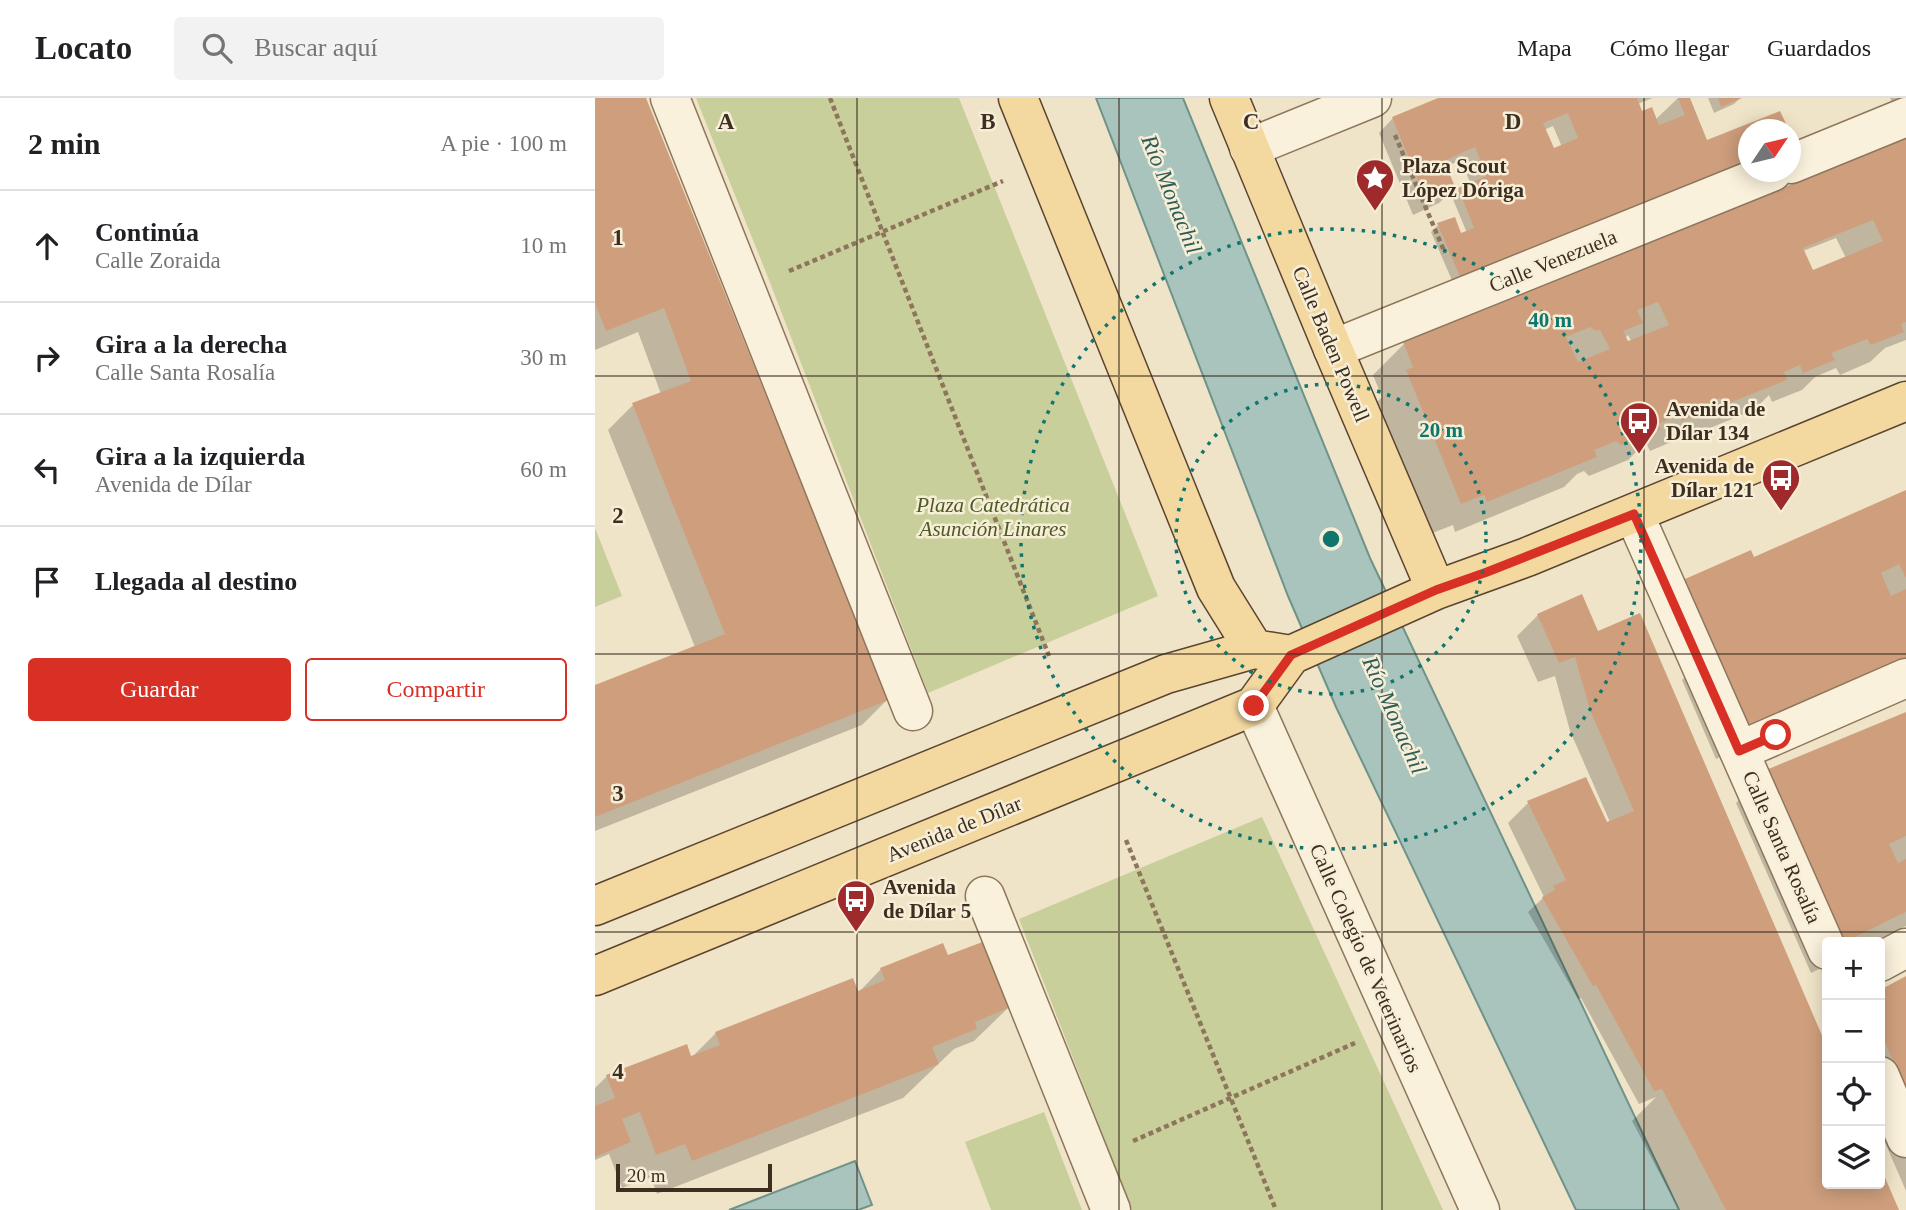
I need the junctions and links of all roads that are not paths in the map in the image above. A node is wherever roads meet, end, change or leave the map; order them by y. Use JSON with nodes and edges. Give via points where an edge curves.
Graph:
{"nodes":[{"id":1,"x":670,"y":98,"type":"edge"},
{"id":2,"x":1017,"y":98,"type":"edge"},
{"id":3,"x":1229,"y":98,"type":"edge"},
{"id":4,"x":1382,"y":112,"type":"edge"},
{"id":5,"x":1906,"y":117,"type":"edge"},
{"id":6,"x":1249,"y":148,"type":"junction"},
{"id":7,"x":1801,"y":160,"type":"edge"},
{"id":8,"x":1748,"y":182,"type":"edge"},
{"id":9,"x":1333,"y":349,"type":"junction"},
{"id":10,"x":1906,"y":401,"type":"edge"},
{"id":11,"x":1634,"y":514,"type":"junction"},
{"id":12,"x":1422,"y":596,"type":"junction"},
{"id":13,"x":1283,"y":651,"type":"junction"},
{"id":14,"x":1906,"y":678,"type":"edge"},
{"id":15,"x":1254,"y":706,"type":"junction"},
{"id":16,"x":913,"y":711,"type":"dead end"},
{"id":17,"x":1739,"y":751,"type":"junction"},
{"id":18,"x":985,"y":897,"type":"dead end"},
{"id":19,"x":595,"y":905,"type":"edge"},
{"id":20,"x":1822,"y":939,"type":"edge"},
{"id":21,"x":1906,"y":948,"type":"edge"},
{"id":22,"x":1885,"y":959,"type":"edge"},
{"id":23,"x":595,"y":976,"type":"edge"},
{"id":24,"x":1885,"y":1088,"type":"edge"},
{"id":25,"x":1906,"y":1138,"type":"edge"},
{"id":26,"x":1111,"y":1210,"type":"edge"},
{"id":27,"x":1480,"y":1210,"type":"edge"}],
"edges":[{"from":1,"to":16,"type":"street"},
{"from":2,"to":13,"type":"main road","via":[[1216,588]]},
{"from":3,"to":6,"type":"main road","name":"Calle Baden Powell"},
{"from":4,"to":6,"type":"street"},
{"from":5,"to":7,"type":"street"},
{"from":6,"to":9,"type":"main road","name":"Calle Baden Powell"},
{"from":8,"to":9,"type":"street","name":"Calle Venezuela"},
{"from":9,"to":12,"type":"main road","name":"Calle Baden Powell"},
{"from":10,"to":11,"type":"main road"},
{"from":11,"to":12,"type":"main road"},
{"from":11,"to":17,"type":"street","name":"Calle Santa Rosalía"},
{"from":12,"to":13,"type":"main road"},
{"from":13,"to":15,"type":"main road"},
{"from":13,"to":19,"type":"main road","via":[[1167,674]]},
{"from":14,"to":17,"type":"street"},
{"from":15,"to":23,"type":"main road","name":"Avenida de Dílar"},
{"from":15,"to":27,"type":"street","name":"Calle Colegio de Veterinarios"},
{"from":17,"to":20,"type":"street","name":"Calle Santa Rosalía"},
{"from":18,"to":26,"type":"street"},
{"from":21,"to":22,"type":"street"},
{"from":24,"to":25,"type":"street"}]}
